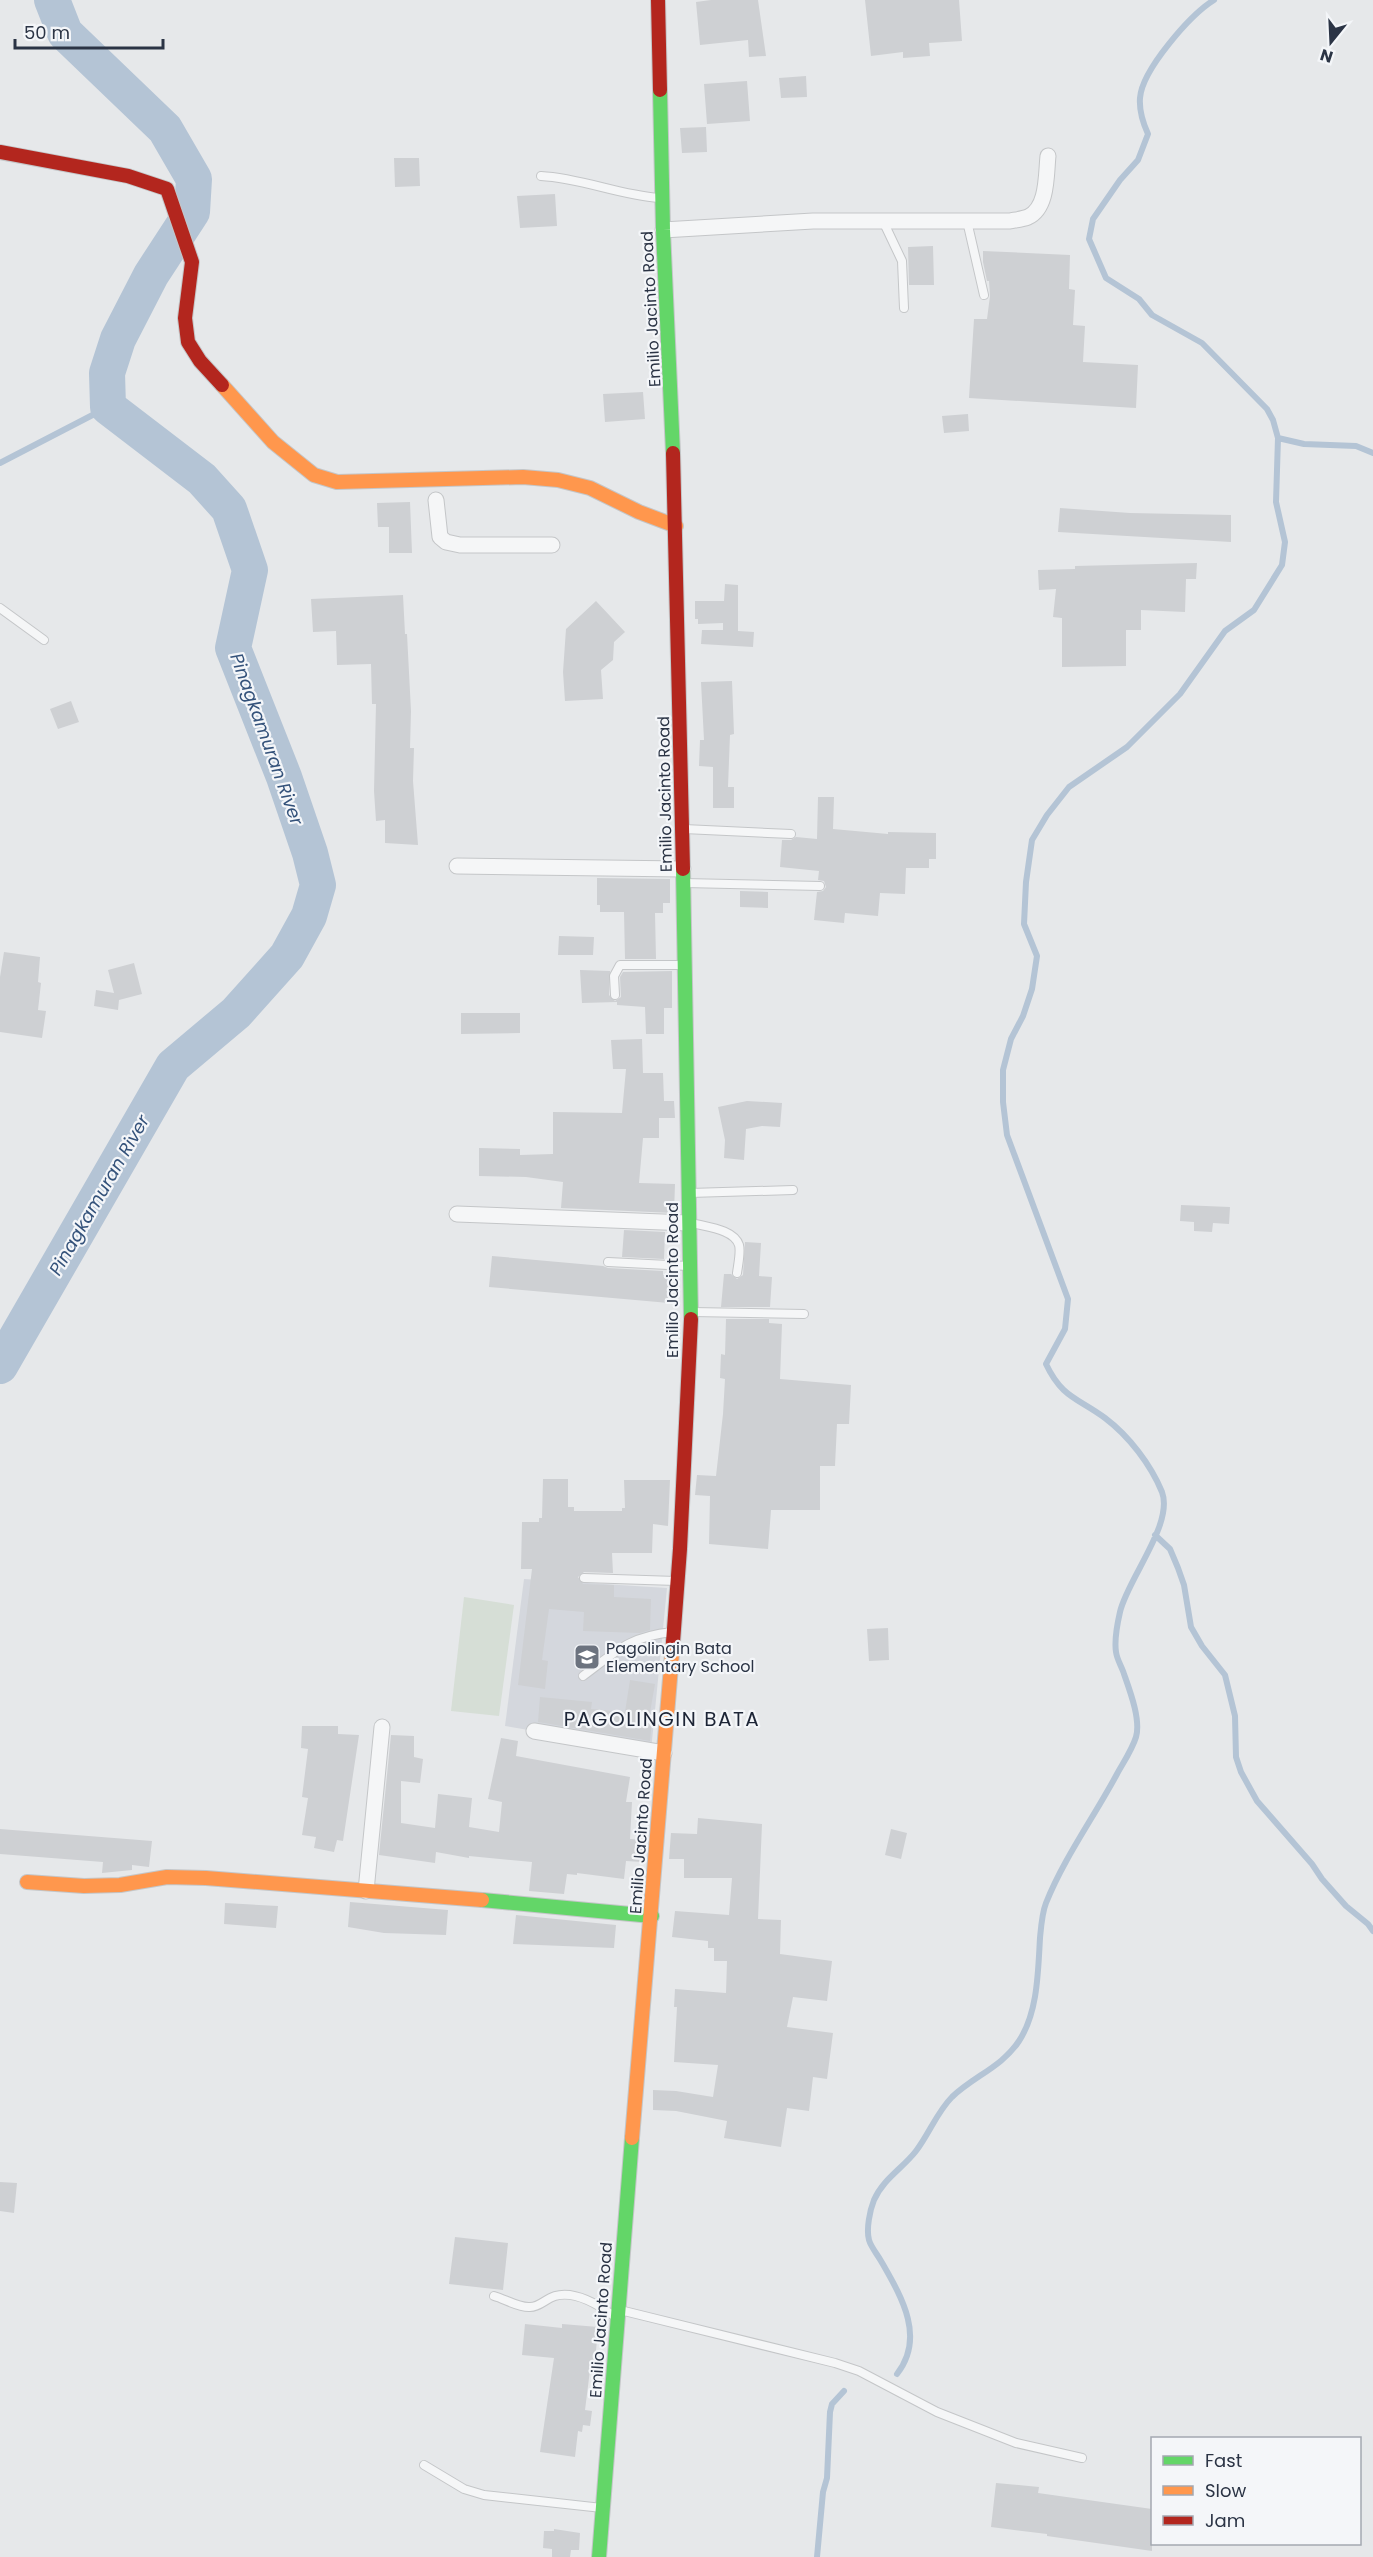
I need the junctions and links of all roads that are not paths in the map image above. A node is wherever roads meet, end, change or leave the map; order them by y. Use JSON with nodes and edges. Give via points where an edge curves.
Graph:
{"nodes":[{"id":1,"x":658,"y":0,"type":"edge"},
{"id":2,"x":0,"y":152,"type":"edge"},
{"id":3,"x":1048,"y":156,"type":"dead end"},
{"id":4,"x":541,"y":176,"type":"dead end"},
{"id":5,"x":663,"y":198,"type":"junction"},
{"id":6,"x":883,"y":221,"type":"junction"},
{"id":7,"x":967,"y":221,"type":"junction"},
{"id":8,"x":663,"y":230,"type":"junction"},
{"id":9,"x":984,"y":295,"type":"dead end"},
{"id":10,"x":904,"y":309,"type":"dead end"},
{"id":11,"x":436,"y":489,"type":"junction"},
{"id":12,"x":676,"y":526,"type":"junction"},
{"id":13,"x":552,"y":545,"type":"dead end"},
{"id":14,"x":0,"y":608,"type":"edge"},
{"id":15,"x":44,"y":640,"type":"dead end"},
{"id":16,"x":682,"y":829,"type":"junction"},
{"id":17,"x":791,"y":834,"type":"dead end"},
{"id":18,"x":456,"y":866,"type":"dead end"},
{"id":19,"x":683,"y":876,"type":"junction"},
{"id":20,"x":820,"y":886,"type":"dead end"},
{"id":21,"x":685,"y":965,"type":"junction"},
{"id":22,"x":615,"y":995,"type":"dead end"},
{"id":23,"x":793,"y":1190,"type":"dead end"},
{"id":24,"x":688,"y":1193,"type":"junction"},
{"id":25,"x":457,"y":1214,"type":"dead end"},
{"id":26,"x":688,"y":1222,"type":"junction"},
{"id":27,"x":608,"y":1262,"type":"dead end"},
{"id":28,"x":689,"y":1267,"type":"junction"},
{"id":29,"x":737,"y":1273,"type":"dead end"},
{"id":30,"x":691,"y":1312,"type":"junction"},
{"id":31,"x":804,"y":1314,"type":"dead end"},
{"id":32,"x":584,"y":1578,"type":"dead end"},
{"id":33,"x":678,"y":1581,"type":"junction"},
{"id":34,"x":674,"y":1632,"type":"junction"},
{"id":35,"x":583,"y":1676,"type":"dead end"},
{"id":36,"x":382,"y":1727,"type":"dead end"},
{"id":37,"x":534,"y":1731,"type":"dead end"},
{"id":38,"x":664,"y":1753,"type":"junction"},
{"id":39,"x":27,"y":1882,"type":"dead end"},
{"id":40,"x":366,"y":1891,"type":"junction"},
{"id":41,"x":652,"y":1916,"type":"junction"},
{"id":42,"x":494,"y":2296,"type":"dead end"},
{"id":43,"x":618,"y":2314,"type":"junction"},
{"id":44,"x":1082,"y":2458,"type":"dead end"},
{"id":45,"x":424,"y":2465,"type":"dead end"},
{"id":46,"x":603,"y":2508,"type":"junction"},
{"id":47,"x":599,"y":2557,"type":"edge"}],
"edges":[{"from":1,"to":5,"type":"street","name":"Emilio Jacinto Road"},
{"from":2,"to":11,"type":"street","via":[[128,176],[167,189],[192,262],[185,318],[188,342],[200,361],[273,442],[314,475],[337,482]]},
{"from":3,"to":7,"type":"street","via":[[1039,208],[1029,216],[1010,221]]},
{"from":4,"to":5,"type":"lane","via":[[567,177],[633,196]]},
{"from":5,"to":8,"type":"street","name":"Emilio Jacinto Road"},
{"from":6,"to":7,"type":"street"},
{"from":6,"to":8,"type":"street"},
{"from":6,"to":10,"type":"lane","via":[[902,261]]},
{"from":7,"to":9,"type":"lane"},
{"from":8,"to":12,"type":"street","name":"Emilio Jacinto Road"},
{"from":11,"to":12,"type":"street","via":[[523,477],[558,480],[590,488]]},
{"from":11,"to":13,"type":"street","via":[[440,537],[446,542]]},
{"from":12,"to":16,"type":"street","name":"Emilio Jacinto Road"},
{"from":14,"to":15,"type":"lane"},
{"from":16,"to":17,"type":"lane"},
{"from":16,"to":19,"type":"street","name":"Emilio Jacinto Road"},
{"from":18,"to":19,"type":"street"},
{"from":19,"to":20,"type":"lane"},
{"from":19,"to":21,"type":"street","name":"Emilio Jacinto Road"},
{"from":21,"to":22,"type":"lane","via":[[620,965],[614,976]]},
{"from":21,"to":24,"type":"street","name":"Emilio Jacinto Road"},
{"from":23,"to":24,"type":"lane"},
{"from":24,"to":26,"type":"street","name":"Emilio Jacinto Road"},
{"from":25,"to":26,"type":"street"},
{"from":26,"to":28,"type":"street","name":"Emilio Jacinto Road"},
{"from":26,"to":29,"type":"lane","via":[[735,1238],[740,1245]]},
{"from":27,"to":28,"type":"lane"},
{"from":28,"to":30,"type":"street","name":"Emilio Jacinto Road"},
{"from":30,"to":31,"type":"lane"},
{"from":30,"to":33,"type":"street","name":"Emilio Jacinto Road"},
{"from":32,"to":33,"type":"lane"},
{"from":33,"to":34,"type":"street","name":"Emilio Jacinto Road"},
{"from":34,"to":35,"type":"lane","via":[[630,1641]]},
{"from":34,"to":38,"type":"street","name":"Emilio Jacinto Road"},
{"from":36,"to":40,"type":"street"},
{"from":37,"to":38,"type":"street"},
{"from":38,"to":41,"type":"street","name":"Emilio Jacinto Road"},
{"from":39,"to":40,"type":"street","via":[[93,1886],[167,1877],[206,1878]]},
{"from":40,"to":41,"type":"street"},
{"from":41,"to":43,"type":"street","name":"Emilio Jacinto Road"},
{"from":42,"to":43,"type":"lane","via":[[527,2308],[562,2294]]},
{"from":43,"to":44,"type":"lane","via":[[835,2363],[859,2371],[937,2412],[1006,2439]]},
{"from":43,"to":46,"type":"street","name":"Emilio Jacinto Road"},
{"from":45,"to":46,"type":"lane","via":[[464,2489],[484,2495]]},
{"from":46,"to":47,"type":"street","name":"Emilio Jacinto Road"}]}
